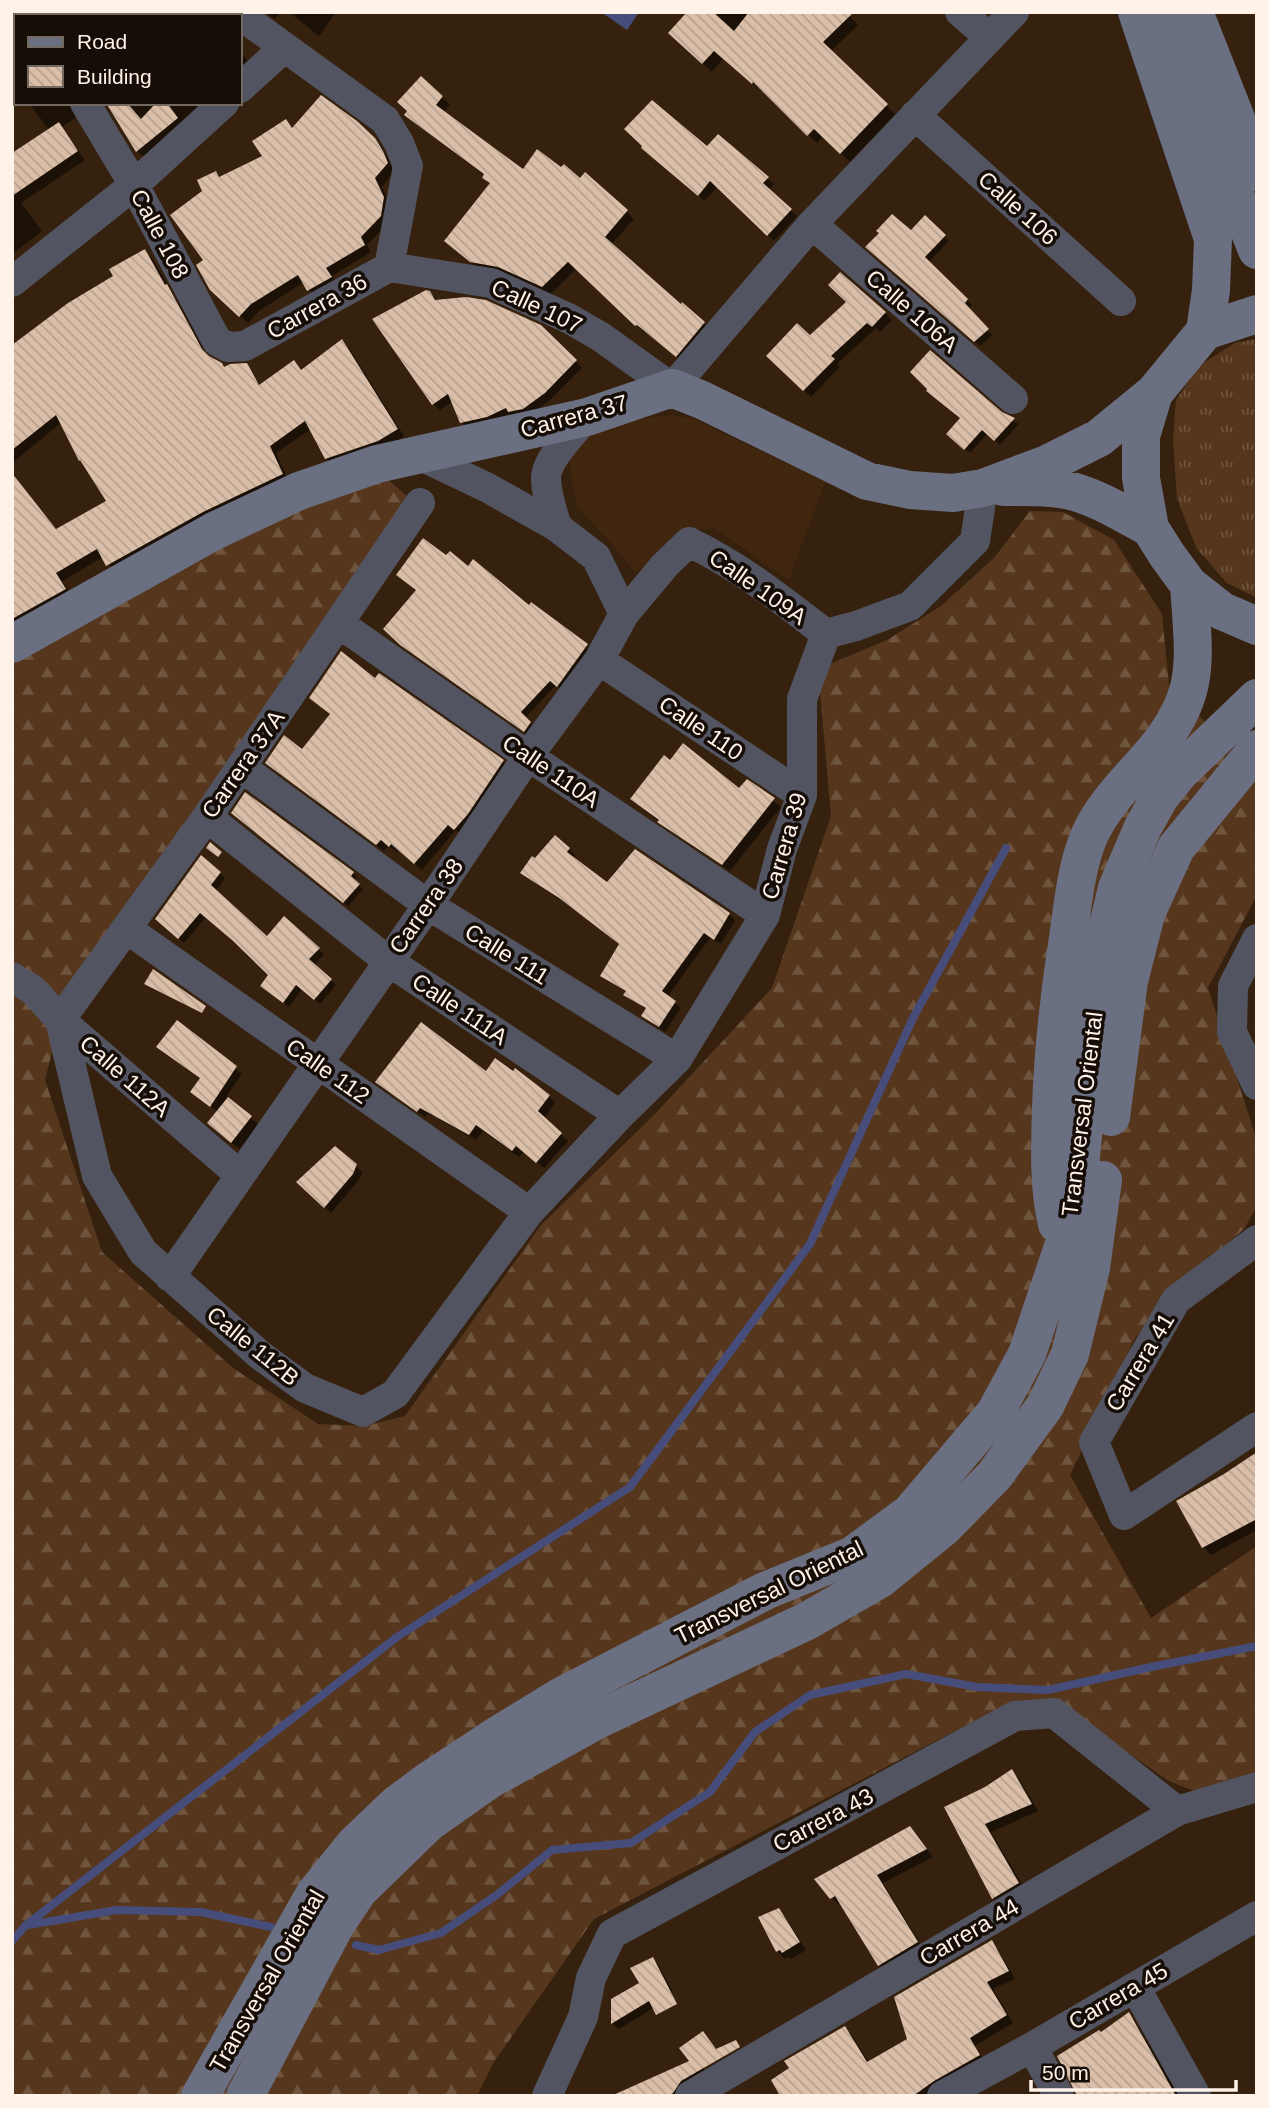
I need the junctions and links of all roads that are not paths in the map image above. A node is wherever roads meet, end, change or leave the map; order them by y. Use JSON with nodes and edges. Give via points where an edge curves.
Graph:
{"nodes":[{"id":1,"x":960,"y":12,"type":"edge"},
{"id":2,"x":1014,"y":12,"type":"edge"},
{"id":3,"x":1137,"y":12,"type":"edge"},
{"id":4,"x":1162,"y":12,"type":"edge"},
{"id":5,"x":1194,"y":12,"type":"edge"},
{"id":6,"x":242,"y":16,"type":"edge"},
{"id":7,"x":989,"y":37,"type":"junction"},
{"id":8,"x":284,"y":48,"type":"junction"},
{"id":9,"x":242,"y":86,"type":"edge"},
{"id":10,"x":86,"y":105,"type":"edge"},
{"id":11,"x":221,"y":105,"type":"edge"},
{"id":12,"x":915,"y":115,"type":"junction"},
{"id":13,"x":1257,"y":172,"type":"edge"},
{"id":14,"x":134,"y":185,"type":"junction"},
{"id":15,"x":812,"y":223,"type":"junction"},
{"id":16,"x":1257,"y":250,"type":"edge"},
{"id":17,"x":388,"y":267,"type":"junction"},
{"id":18,"x":12,"y":282,"type":"edge"},
{"id":19,"x":1121,"y":301,"type":"dead end"},
{"id":20,"x":1257,"y":314,"type":"edge"},
{"id":21,"x":1205,"y":331,"type":"junction"},
{"id":22,"x":245,"y":346,"type":"joint"},
{"id":23,"x":672,"y":388,"type":"junction"},
{"id":24,"x":1154,"y":393,"type":"junction"},
{"id":25,"x":1013,"y":399,"type":"dead end"},
{"id":26,"x":587,"y":417,"type":"junction"},
{"id":27,"x":419,"y":456,"type":"junction"},
{"id":28,"x":983,"y":488,"type":"junction"},
{"id":29,"x":420,"y":503,"type":"dead end"},
{"id":30,"x":557,"y":527,"type":"junction"},
{"id":31,"x":1150,"y":528,"type":"junction"},
{"id":32,"x":689,"y":541,"type":"joint"},
{"id":33,"x":1189,"y":584,"type":"junction"},
{"id":34,"x":624,"y":614,"type":"junction"},
{"id":35,"x":340,"y":624,"type":"junction"},
{"id":36,"x":1257,"y":626,"type":"edge"},
{"id":37,"x":826,"y":634,"type":"junction"},
{"id":38,"x":12,"y":644,"type":"edge"},
{"id":39,"x":599,"y":660,"type":"junction"},
{"id":40,"x":1257,"y":698,"type":"edge"},
{"id":41,"x":528,"y":756,"type":"junction"},
{"id":42,"x":1251,"y":760,"type":"edge"},
{"id":43,"x":241,"y":767,"type":"junction"},
{"id":44,"x":802,"y":795,"type":"junction"},
{"id":45,"x":206,"y":817,"type":"junction"},
{"id":46,"x":428,"y":905,"type":"junction"},
{"id":47,"x":765,"y":915,"type":"junction"},
{"id":48,"x":127,"y":929,"type":"junction"},
{"id":49,"x":1257,"y":939,"type":"edge"},
{"id":50,"x":388,"y":961,"type":"junction"},
{"id":51,"x":12,"y":977,"type":"edge"},
{"id":52,"x":60,"y":1020,"type":"junction"},
{"id":53,"x":677,"y":1059,"type":"junction"},
{"id":54,"x":317,"y":1063,"type":"junction"},
{"id":55,"x":1257,"y":1085,"type":"edge"},
{"id":56,"x":620,"y":1115,"type":"junction"},
{"id":57,"x":240,"y":1175,"type":"junction"},
{"id":58,"x":529,"y":1212,"type":"junction"},
{"id":59,"x":1257,"y":1240,"type":"edge"},
{"id":60,"x":1062,"y":1246,"type":"junction"},
{"id":61,"x":170,"y":1277,"type":"junction"},
{"id":62,"x":1257,"y":1427,"type":"edge"},
{"id":63,"x":1257,"y":1787,"type":"edge"},
{"id":64,"x":1177,"y":1811,"type":"junction"},
{"id":65,"x":1253,"y":1927,"type":"edge"},
{"id":66,"x":1135,"y":1987,"type":"junction"},
{"id":67,"x":1031,"y":2047,"type":"junction"},
{"id":68,"x":201,"y":2096,"type":"edge"},
{"id":69,"x":245,"y":2096,"type":"edge"},
{"id":70,"x":547,"y":2096,"type":"edge"},
{"id":71,"x":690,"y":2096,"type":"edge"},
{"id":72,"x":942,"y":2096,"type":"edge"},
{"id":73,"x":1059,"y":2096,"type":"edge"},
{"id":74,"x":1196,"y":2096,"type":"edge"}],
"edges":[{"from":1,"to":7,"type":"street"},
{"from":2,"to":7,"type":"street"},
{"from":3,"to":21,"type":"main road","via":[[1213,239]]},
{"from":4,"to":16,"type":"main road"},
{"from":5,"to":13,"type":"main road"},
{"from":6,"to":8,"type":"street"},
{"from":7,"to":12,"type":"street"},
{"from":8,"to":9,"type":"street"},
{"from":8,"to":17,"type":"street","via":[[385,120],[399,143],[408,166]]},
{"from":10,"to":14,"type":"street","name":"Calle 108"},
{"from":11,"to":14,"type":"street"},
{"from":12,"to":15,"type":"street"},
{"from":12,"to":19,"type":"street","name":"Calle 106"},
{"from":14,"to":18,"type":"street"},
{"from":14,"to":22,"type":"street","name":"Calle 108","via":[[217,341]]},
{"from":15,"to":23,"type":"street"},
{"from":15,"to":25,"type":"street","name":"Calle 106A"},
{"from":17,"to":22,"type":"street","name":"Carrera 36"},
{"from":17,"to":23,"type":"street","name":"Calle 107","via":[[491,283],[570,319]]},
{"from":20,"to":21,"type":"main road"},
{"from":21,"to":24,"type":"main road"},
{"from":23,"to":26,"type":"main road","name":"Carrera 37"},
{"from":23,"to":28,"type":"main road","name":"Calle 107","via":[[867,481],[953,493]]},
{"from":24,"to":28,"type":"main road","name":"Calle 107","via":[[1099,438]]},
{"from":24,"to":31,"type":"main road","via":[[1141,436],[1141,478]]},
{"from":26,"to":27,"type":"main road","name":"Carrera 37"},
{"from":26,"to":30,"type":"street","via":[[566,439],[546,474]]},
{"from":27,"to":30,"type":"street"},
{"from":27,"to":38,"type":"main road","name":"Carrera 37","via":[[377,464],[299,491],[214,531]]},
{"from":28,"to":31,"type":"main road","name":"Calle 107","via":[[1073,492]]},
{"from":28,"to":37,"type":"street","via":[[975,541],[910,606]]},
{"from":29,"to":35,"type":"street","name":"Carrera 37A"},
{"from":30,"to":34,"type":"street","via":[[596,557]]},
{"from":31,"to":33,"type":"main road"},
{"from":32,"to":34,"type":"street","name":"Carrera 38"},
{"from":32,"to":37,"type":"street","name":"Calle 109A","via":[[767,588]]},
{"from":33,"to":36,"type":"main road","via":[[1222,611]]},
{"from":33,"to":60,"type":"main road","via":[[1194,659],[1184,706],[1174,727],[1110,801],[1090,835],[1075,888],[1058,992],[1050,1138],[1052,1202]]},
{"from":34,"to":39,"type":"street","name":"Carrera 38"},
{"from":35,"to":41,"type":"street","name":"Calle 110A"},
{"from":35,"to":43,"type":"street","name":"Carrera 37A"},
{"from":37,"to":44,"type":"street","name":"Carrera 39","via":[[802,699]]},
{"from":39,"to":41,"type":"street","name":"Carrera 38"},
{"from":39,"to":44,"type":"street","name":"Calle 110"},
{"from":40,"to":60,"type":"main road","name":"Transversal Oriental","via":[[1160,797],[1117,888],[1098,983],[1076,1208]]},
{"from":41,"to":46,"type":"street","name":"Carrera 38"},
{"from":41,"to":47,"type":"street","name":"Calle 110A"},
{"from":42,"to":69,"type":"main road","name":"Transversal Oriental","via":[[1176,848],[1146,914],[1121,1030],[1091,1268],[1070,1354],[1045,1406],[994,1476],[944,1527],[880,1579],[807,1621],[599,1719],[489,1780],[428,1823],[359,1890],[335,1926]]},
{"from":43,"to":45,"type":"street","name":"Carrera 37A"},
{"from":43,"to":46,"type":"street","name":"Calle 111"},
{"from":44,"to":47,"type":"street","name":"Carrera 39"},
{"from":45,"to":48,"type":"street","name":"Carrera 37A"},
{"from":45,"to":50,"type":"street","name":"Calle 111A"},
{"from":46,"to":50,"type":"street","name":"Carrera 38"},
{"from":46,"to":53,"type":"street","name":"Calle 111"},
{"from":47,"to":53,"type":"street","name":"Carrera 39"},
{"from":48,"to":52,"type":"street","name":"Carrera 37A"},
{"from":48,"to":54,"type":"street","name":"Calle 112"},
{"from":49,"to":55,"type":"street","via":[[1233,986],[1232,1032]]},
{"from":50,"to":54,"type":"street","name":"Carrera 38"},
{"from":50,"to":56,"type":"street","name":"Calle 111A"},
{"from":51,"to":52,"type":"street","name":"Calle 112A","via":[[33,990]]},
{"from":52,"to":57,"type":"street","name":"Calle 112A"},
{"from":52,"to":61,"type":"street","name":"Calle 112B","via":[[97,1175],[143,1252]]},
{"from":53,"to":56,"type":"street","name":"Carrera 39"},
{"from":54,"to":57,"type":"street","name":"Carrera 38"},
{"from":54,"to":58,"type":"street","name":"Calle 112"},
{"from":56,"to":58,"type":"street","name":"Carrera 39"},
{"from":57,"to":61,"type":"street","name":"Carrera 38"},
{"from":58,"to":61,"type":"street","name":"Calle 112B","via":[[395,1394],[363,1412],[305,1388]]},
{"from":59,"to":62,"type":"street","name":"Carrera 41","via":[[1177,1300],[1094,1442],[1124,1515]]},
{"from":60,"to":68,"type":"main road","name":"Transversal Oriental","via":[[1027,1353],[995,1413],[910,1513],[853,1555],[765,1591],[560,1697],[396,1805],[355,1844],[314,1895]]},
{"from":63,"to":64,"type":"street","name":"Carrera 44"},
{"from":64,"to":70,"type":"street","name":"Carrera 43","via":[[1054,1713],[1015,1716],[612,1934],[590,1978],[583,2017]]},
{"from":64,"to":71,"type":"street","name":"Carrera 44"},
{"from":65,"to":66,"type":"street","name":"Carrera 45"},
{"from":66,"to":67,"type":"street","name":"Carrera 45"},
{"from":66,"to":74,"type":"street"},
{"from":67,"to":72,"type":"street","name":"Carrera 45"},
{"from":67,"to":73,"type":"street"}]}
